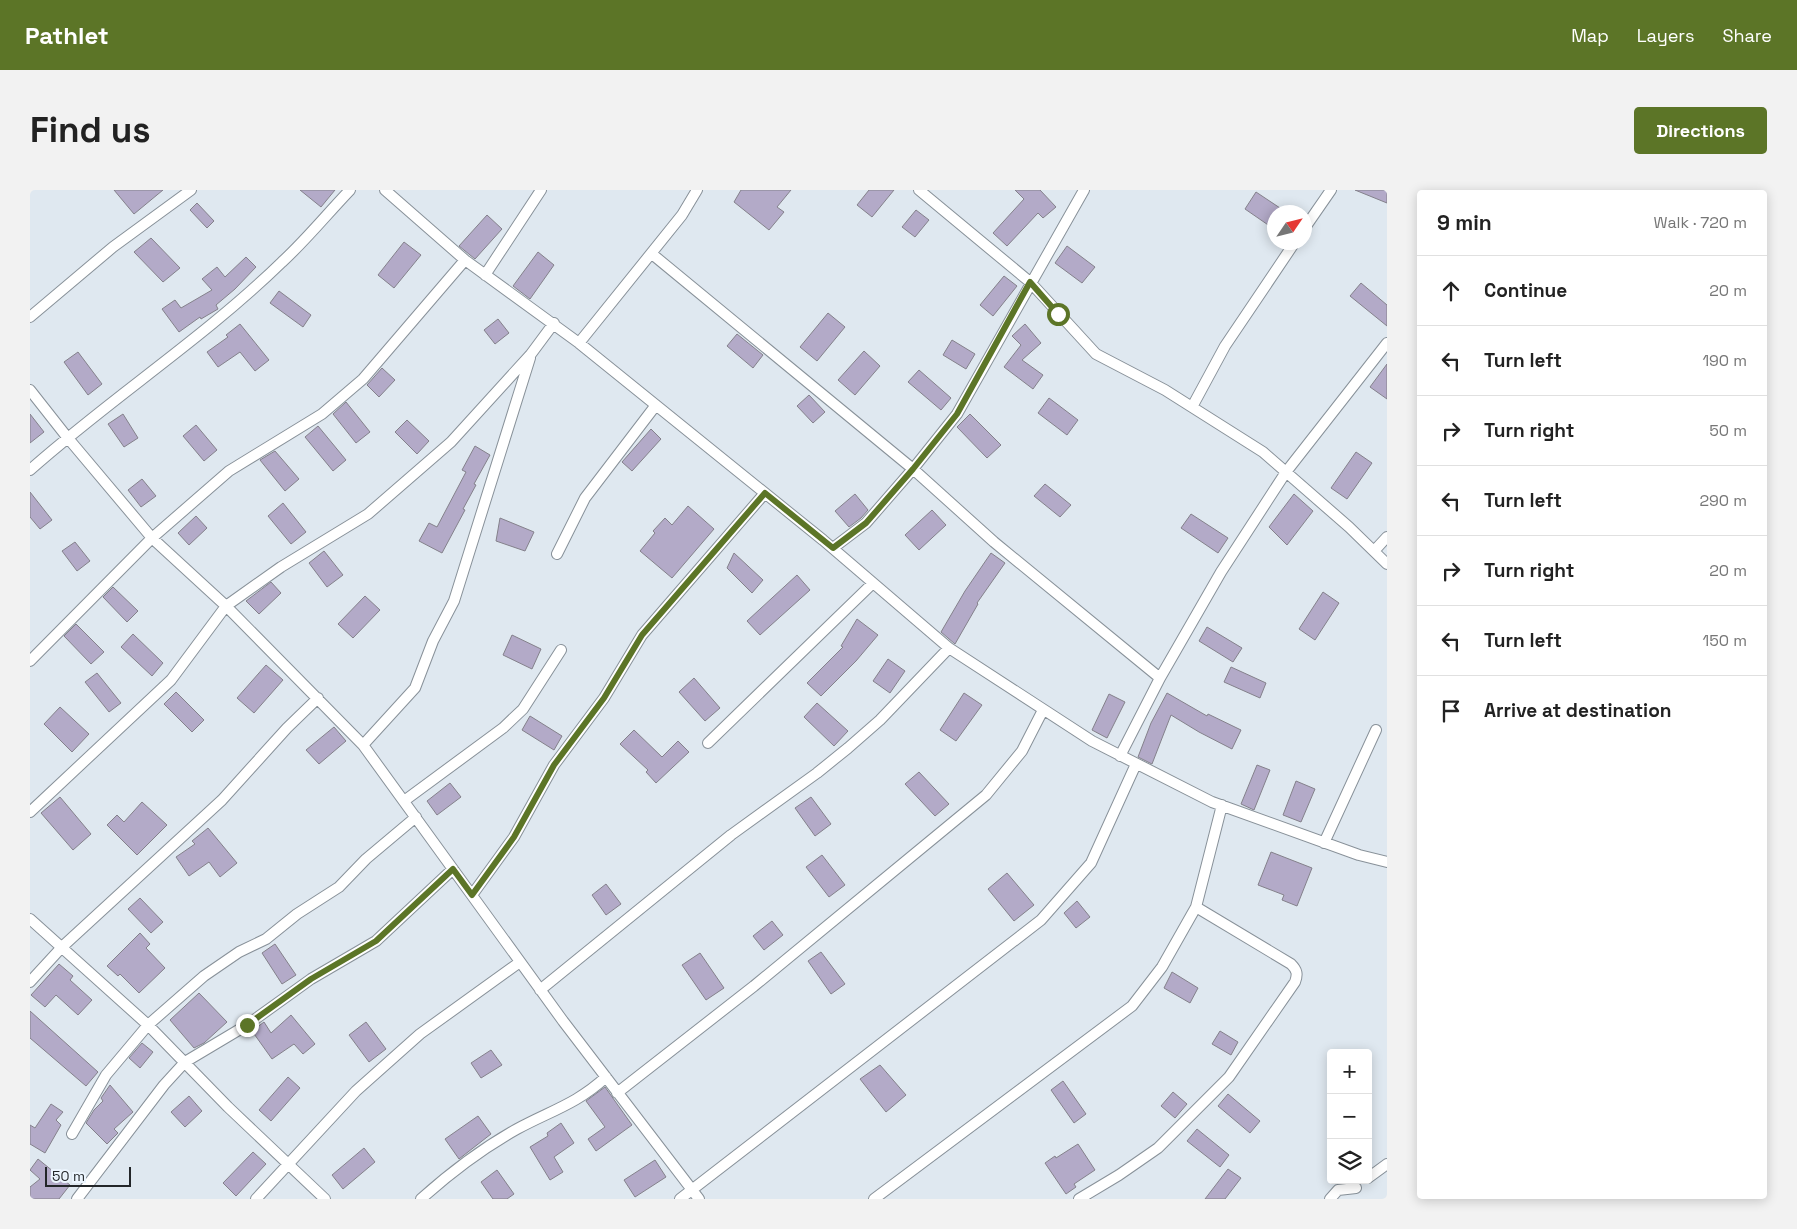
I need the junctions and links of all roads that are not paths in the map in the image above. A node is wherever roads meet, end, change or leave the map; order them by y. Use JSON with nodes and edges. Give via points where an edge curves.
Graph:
{"nodes":[{"id":1,"x":191,"y":190,"type":"edge"},
{"id":2,"x":350,"y":190,"type":"edge"},
{"id":3,"x":385,"y":190,"type":"edge"},
{"id":4,"x":541,"y":190,"type":"edge"},
{"id":5,"x":697,"y":190,"type":"edge"},
{"id":6,"x":919,"y":190,"type":"edge"},
{"id":7,"x":1084,"y":190,"type":"edge"},
{"id":8,"x":1331,"y":190,"type":"edge"},
{"id":9,"x":1312,"y":217,"type":"edge"},
{"id":10,"x":1290,"y":250,"type":"edge"},
{"id":11,"x":652,"y":254,"type":"junction"},
{"id":12,"x":465,"y":260,"type":"junction"},
{"id":13,"x":485,"y":275,"type":"junction"},
{"id":14,"x":1030,"y":282,"type":"junction"},
{"id":15,"x":30,"y":317,"type":"edge"},
{"id":16,"x":554,"y":323,"type":"junction"},
{"id":17,"x":579,"y":343,"type":"junction"},
{"id":18,"x":1387,"y":343,"type":"edge"},
{"id":19,"x":531,"y":354,"type":"junction"},
{"id":20,"x":30,"y":390,"type":"edge"},
{"id":21,"x":656,"y":404,"type":"junction"},
{"id":22,"x":1192,"y":407,"type":"junction"},
{"id":23,"x":66,"y":437,"type":"junction"},
{"id":24,"x":913,"y":469,"type":"junction"},
{"id":25,"x":30,"y":470,"type":"edge"},
{"id":26,"x":1286,"y":472,"type":"junction"},
{"id":27,"x":765,"y":493,"type":"junction"},
{"id":28,"x":1387,"y":537,"type":"edge"},
{"id":29,"x":152,"y":538,"type":"junction"},
{"id":30,"x":833,"y":548,"type":"junction"},
{"id":31,"x":1374,"y":551,"type":"junction"},
{"id":32,"x":557,"y":554,"type":"dead end"},
{"id":33,"x":1387,"y":564,"type":"edge"},
{"id":34,"x":873,"y":583,"type":"junction"},
{"id":35,"x":226,"y":606,"type":"junction"},
{"id":36,"x":949,"y":648,"type":"junction"},
{"id":37,"x":561,"y":650,"type":"dead end"},
{"id":38,"x":30,"y":661,"type":"edge"},
{"id":39,"x":1160,"y":678,"type":"junction"},
{"id":40,"x":318,"y":698,"type":"junction"},
{"id":41,"x":1043,"y":710,"type":"junction"},
{"id":42,"x":1376,"y":730,"type":"dead end"},
{"id":43,"x":708,"y":743,"type":"dead end"},
{"id":44,"x":364,"y":745,"type":"junction"},
{"id":45,"x":1120,"y":756,"type":"junction"},
{"id":46,"x":1136,"y":764,"type":"junction"},
{"id":47,"x":404,"y":801,"type":"junction"},
{"id":48,"x":1222,"y":806,"type":"junction"},
{"id":49,"x":30,"y":812,"type":"edge"},
{"id":50,"x":416,"y":817,"type":"junction"},
{"id":51,"x":1324,"y":842,"type":"junction"},
{"id":52,"x":1387,"y":862,"type":"edge"},
{"id":53,"x":453,"y":869,"type":"junction"},
{"id":54,"x":472,"y":895,"type":"junction"},
{"id":55,"x":1196,"y":907,"type":"junction"},
{"id":56,"x":30,"y":919,"type":"edge"},
{"id":57,"x":62,"y":947,"type":"junction"},
{"id":58,"x":520,"y":962,"type":"junction"},
{"id":59,"x":30,"y":982,"type":"edge"},
{"id":60,"x":540,"y":990,"type":"junction"},
{"id":61,"x":148,"y":1025,"type":"junction"},
{"id":62,"x":185,"y":1062,"type":"junction"},
{"id":63,"x":606,"y":1077,"type":"junction"},
{"id":64,"x":618,"y":1093,"type":"junction"},
{"id":65,"x":72,"y":1134,"type":"dead end"},
{"id":66,"x":289,"y":1164,"type":"junction"},
{"id":67,"x":1387,"y":1164,"type":"edge"},
{"id":68,"x":1372,"y":1175,"type":"edge"},
{"id":69,"x":1360,"y":1184,"type":"edge"},
{"id":70,"x":1356,"y":1188,"type":"junction"},
{"id":71,"x":696,"y":1195,"type":"edge"},
{"id":72,"x":77,"y":1199,"type":"edge"},
{"id":73,"x":256,"y":1199,"type":"edge"},
{"id":74,"x":325,"y":1199,"type":"edge"},
{"id":75,"x":421,"y":1199,"type":"edge"},
{"id":76,"x":680,"y":1199,"type":"edge"},
{"id":77,"x":874,"y":1199,"type":"edge"},
{"id":78,"x":1079,"y":1199,"type":"edge"},
{"id":79,"x":1330,"y":1199,"type":"edge"},
{"id":80,"x":1356,"y":1199,"type":"edge"}],
"edges":[{"from":1,"to":15,"type":"street","via":[[113,247]]},
{"from":2,"to":23,"type":"street","via":[[283,262],[209,326]]},
{"from":3,"to":12,"type":"street"},
{"from":4,"to":13,"type":"street"},
{"from":5,"to":11,"type":"street"},
{"from":6,"to":14,"type":"street"},
{"from":7,"to":14,"type":"street"},
{"from":8,"to":9,"type":"street"},
{"from":10,"to":22,"type":"street","via":[[1225,346]]},
{"from":11,"to":17,"type":"street"},
{"from":11,"to":24,"type":"street"},
{"from":12,"to":13,"type":"street"},
{"from":12,"to":29,"type":"street","via":[[363,379],[322,414],[229,471]]},
{"from":13,"to":16,"type":"street"},
{"from":14,"to":22,"type":"street","via":[[1096,354]]},
{"from":14,"to":24,"type":"street","via":[[957,414]]},
{"from":16,"to":17,"type":"street"},
{"from":16,"to":19,"type":"street"},
{"from":17,"to":21,"type":"street"},
{"from":18,"to":26,"type":"street"},
{"from":19,"to":35,"type":"street","via":[[451,442],[368,514],[281,567]]},
{"from":19,"to":44,"type":"street","via":[[454,601],[433,641],[415,688]]},
{"from":20,"to":23,"type":"street"},
{"from":21,"to":27,"type":"street"},
{"from":21,"to":32,"type":"street","via":[[585,498]]},
{"from":22,"to":26,"type":"street","via":[[1263,452]]},
{"from":23,"to":25,"type":"street"},
{"from":23,"to":29,"type":"street"},
{"from":24,"to":30,"type":"street","via":[[866,523]]},
{"from":24,"to":39,"type":"street","via":[[994,542]]},
{"from":26,"to":31,"type":"street"},
{"from":26,"to":39,"type":"street","via":[[1221,572]]},
{"from":27,"to":30,"type":"street"},
{"from":27,"to":54,"type":"street","via":[[642,635],[604,698],[554,765],[514,837]]},
{"from":28,"to":31,"type":"street"},
{"from":29,"to":35,"type":"street"},
{"from":29,"to":38,"type":"street"},
{"from":30,"to":34,"type":"street"},
{"from":31,"to":33,"type":"street"},
{"from":34,"to":36,"type":"street"},
{"from":34,"to":43,"type":"street"},
{"from":35,"to":40,"type":"street"},
{"from":35,"to":49,"type":"street","via":[[171,680]]},
{"from":36,"to":41,"type":"street"},
{"from":36,"to":60,"type":"street","via":[[880,720],[817,774],[731,834]]},
{"from":37,"to":47,"type":"street","via":[[522,709],[510,721]]},
{"from":39,"to":45,"type":"street"},
{"from":40,"to":44,"type":"street"},
{"from":40,"to":57,"type":"street","via":[[222,800]]},
{"from":41,"to":45,"type":"street"},
{"from":41,"to":64,"type":"street","via":[[1022,751],[986,795]]},
{"from":42,"to":51,"type":"street"},
{"from":44,"to":47,"type":"street"},
{"from":45,"to":46,"type":"street"},
{"from":46,"to":48,"type":"street"},
{"from":46,"to":71,"type":"street","via":[[1091,863],[1041,920]]},
{"from":47,"to":50,"type":"street"},
{"from":48,"to":51,"type":"street"},
{"from":48,"to":55,"type":"street"},
{"from":50,"to":53,"type":"street"},
{"from":50,"to":61,"type":"street","via":[[366,859],[339,887],[266,939],[239,952],[204,976]]},
{"from":51,"to":52,"type":"street"},
{"from":53,"to":54,"type":"street"},
{"from":53,"to":62,"type":"street","via":[[376,941],[311,979],[247,1025]]},
{"from":54,"to":58,"type":"street"},
{"from":55,"to":77,"type":"street","via":[[1162,967],[1132,1006]]},
{"from":55,"to":78,"type":"street","via":[[1291,964],[1296,969],[1295,982],[1229,1077],[1158,1148]]},
{"from":56,"to":57,"type":"street"},
{"from":57,"to":59,"type":"street"},
{"from":57,"to":61,"type":"street"},
{"from":58,"to":60,"type":"street"},
{"from":58,"to":66,"type":"street","via":[[420,1034],[356,1091]]},
{"from":60,"to":63,"type":"street"},
{"from":61,"to":62,"type":"street"},
{"from":61,"to":65,"type":"street","via":[[106,1075]]},
{"from":62,"to":66,"type":"street"},
{"from":62,"to":72,"type":"street"},
{"from":63,"to":64,"type":"street"},
{"from":63,"to":75,"type":"street","via":[[578,1100],[516,1130],[473,1158]]},
{"from":64,"to":71,"type":"street"},
{"from":66,"to":73,"type":"street"},
{"from":66,"to":74,"type":"street"},
{"from":67,"to":68,"type":"street"},
{"from":69,"to":70,"type":"street"},
{"from":70,"to":79,"type":"street","via":[[1338,1190]]},
{"from":70,"to":80,"type":"street"},
{"from":71,"to":76,"type":"street"}]}
